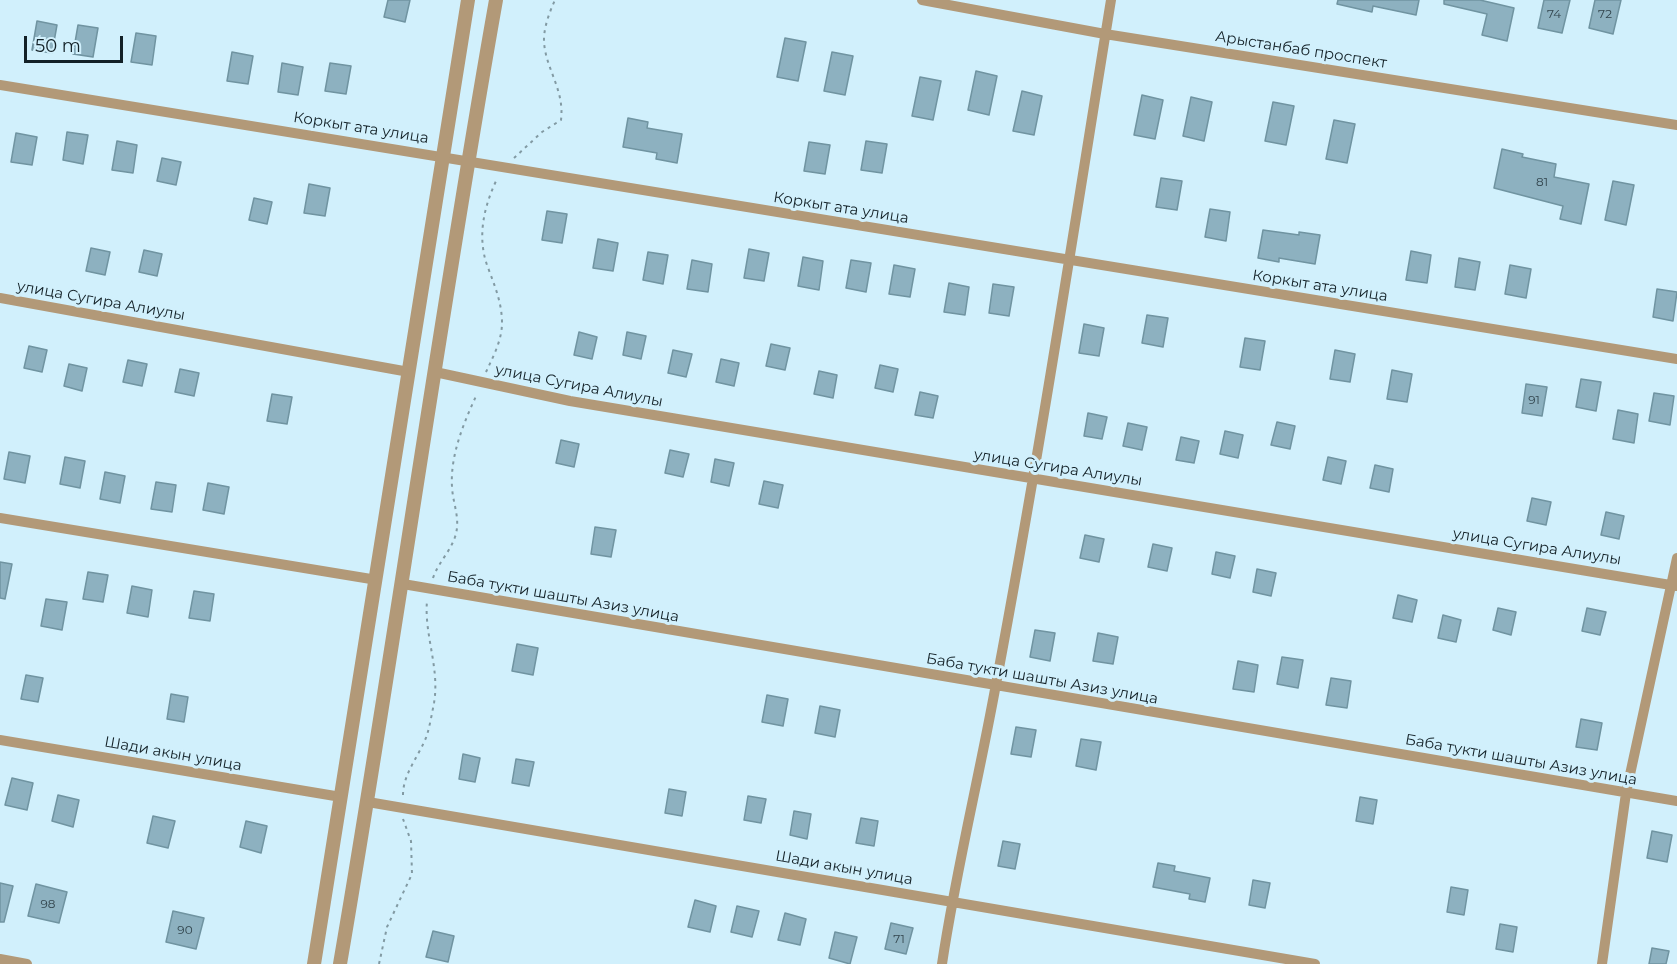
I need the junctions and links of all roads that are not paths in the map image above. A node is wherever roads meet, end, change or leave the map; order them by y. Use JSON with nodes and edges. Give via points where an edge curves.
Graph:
{"nodes":[{"id":1,"x":468,"y":0,"type":"edge"},
{"id":2,"x":496,"y":0,"type":"edge"},
{"id":3,"x":922,"y":0,"type":"edge"},
{"id":4,"x":1111,"y":0,"type":"edge"},
{"id":5,"x":1105,"y":34,"type":"junction"},
{"id":6,"x":0,"y":85,"type":"edge"},
{"id":7,"x":1677,"y":125,"type":"edge"},
{"id":8,"x":443,"y":156,"type":"junction"},
{"id":9,"x":467,"y":161,"type":"junction"},
{"id":10,"x":1069,"y":260,"type":"junction"},
{"id":11,"x":0,"y":298,"type":"edge"},
{"id":12,"x":1677,"y":359,"type":"edge"},
{"id":13,"x":409,"y":372,"type":"junction"},
{"id":14,"x":435,"y":372,"type":"junction"},
{"id":15,"x":1033,"y":479,"type":"junction"},
{"id":16,"x":0,"y":518,"type":"edge"},
{"id":17,"x":1677,"y":558,"type":"edge"},
{"id":18,"x":377,"y":580,"type":"junction"},
{"id":19,"x":403,"y":584,"type":"junction"},
{"id":20,"x":1675,"y":586,"type":"edge"},
{"id":21,"x":996,"y":686,"type":"junction"},
{"id":22,"x":0,"y":740,"type":"edge"},
{"id":23,"x":1626,"y":793,"type":"junction"},
{"id":24,"x":341,"y":797,"type":"junction"},
{"id":25,"x":1677,"y":801,"type":"edge"},
{"id":26,"x":368,"y":802,"type":"junction"},
{"id":27,"x":951,"y":901,"type":"junction"},
{"id":28,"x":0,"y":959,"type":"edge"},
{"id":29,"x":27,"y":964,"type":"edge"},
{"id":30,"x":314,"y":964,"type":"edge"},
{"id":31,"x":340,"y":964,"type":"edge"},
{"id":32,"x":942,"y":964,"type":"edge"},
{"id":33,"x":1315,"y":964,"type":"edge"},
{"id":34,"x":1602,"y":964,"type":"edge"}],
"edges":[{"from":1,"to":8,"type":"street"},
{"from":2,"to":9,"type":"street"},
{"from":3,"to":5,"type":"street","name":"Арыстанбаб проспект"},
{"from":4,"to":5,"type":"street"},
{"from":5,"to":7,"type":"street","name":"Арыстанбаб проспект"},
{"from":5,"to":10,"type":"street"},
{"from":6,"to":8,"type":"street","name":"Коркыт ата улица"},
{"from":8,"to":9,"type":"street","name":"Коркыт ата улица"},
{"from":8,"to":13,"type":"street"},
{"from":9,"to":10,"type":"street","name":"Коркыт ата улица"},
{"from":9,"to":14,"type":"street"},
{"from":10,"to":12,"type":"street","name":"Коркыт ата улица"},
{"from":10,"to":15,"type":"street"},
{"from":11,"to":13,"type":"street","name":"улица Сугира Алиулы"},
{"from":13,"to":18,"type":"street"},
{"from":14,"to":15,"type":"street","name":"улица Сугира Алиулы","via":[[570,401]]},
{"from":14,"to":19,"type":"street"},
{"from":15,"to":20,"type":"street","name":"улица Сугира Алиулы"},
{"from":15,"to":21,"type":"street"},
{"from":16,"to":18,"type":"street"},
{"from":17,"to":20,"type":"street"},
{"from":18,"to":24,"type":"street"},
{"from":19,"to":21,"type":"street","name":"Баба тукти шашты Азиз улица"},
{"from":19,"to":26,"type":"street"},
{"from":20,"to":23,"type":"street"},
{"from":21,"to":23,"type":"street","name":"Баба тукти шашты Азиз улица"},
{"from":21,"to":27,"type":"street"},
{"from":22,"to":24,"type":"street","name":"Шади акын улица"},
{"from":23,"to":25,"type":"street","name":"Баба тукти шашты Азиз улица"},
{"from":23,"to":34,"type":"street"},
{"from":24,"to":30,"type":"street"},
{"from":26,"to":27,"type":"street","name":"Шади акын улица"},
{"from":26,"to":31,"type":"street"},
{"from":27,"to":32,"type":"street"},
{"from":27,"to":33,"type":"street","name":"Шади акын улица"},
{"from":28,"to":29,"type":"street"}]}
